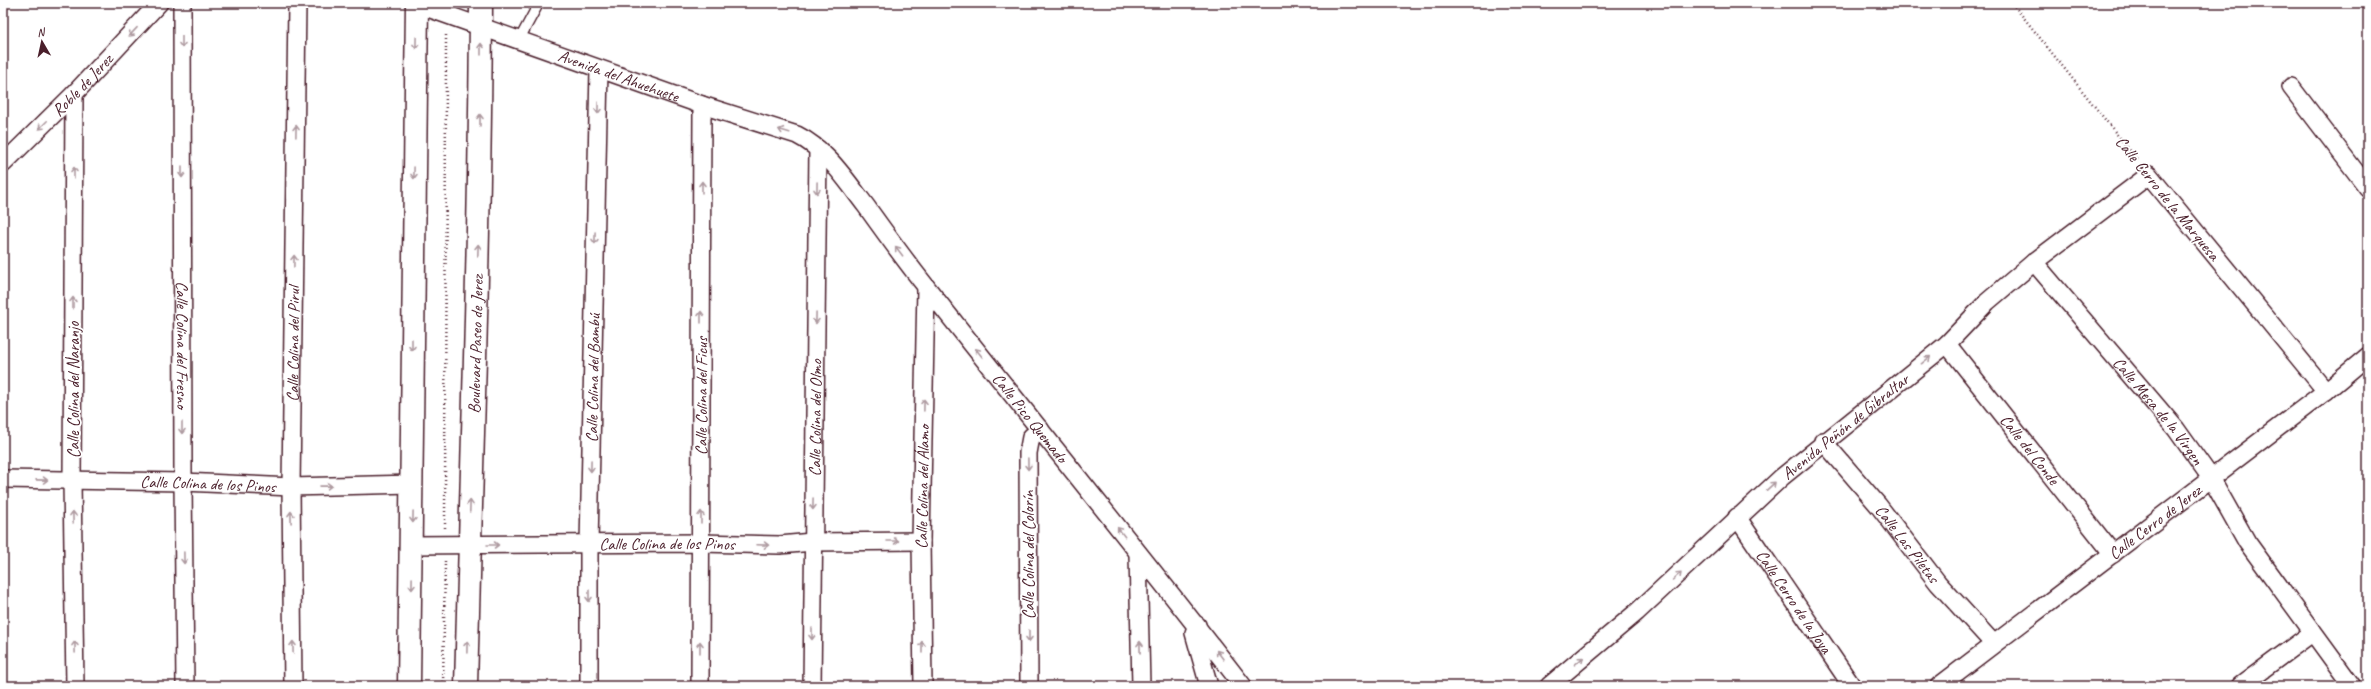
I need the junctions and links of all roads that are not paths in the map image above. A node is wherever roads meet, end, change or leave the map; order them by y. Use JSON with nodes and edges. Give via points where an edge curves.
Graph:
{"nodes":[{"id":1,"x":159,"y":3,"type":"edge"},
{"id":2,"x":182,"y":3,"type":"edge"},
{"id":3,"x":297,"y":3,"type":"edge"},
{"id":4,"x":416,"y":3,"type":"edge"},
{"id":5,"x":481,"y":3,"type":"edge"},
{"id":6,"x":539,"y":3,"type":"edge"},
{"id":7,"x":481,"y":25,"type":"junction"},
{"id":8,"x":519,"y":40,"type":"junction"},
{"id":9,"x":599,"y":69,"type":"junction"},
{"id":10,"x":2291,"y":87,"type":"dead end"},
{"id":11,"x":74,"y":94,"type":"junction"},
{"id":12,"x":702,"y":105,"type":"junction"},
{"id":13,"x":818,"y":149,"type":"junction"},
{"id":14,"x":3,"y":164,"type":"edge"},
{"id":15,"x":2149,"y":175,"type":"joint"},
{"id":16,"x":2368,"y":188,"type":"edge"},
{"id":17,"x":2034,"y":262,"type":"junction"},
{"id":18,"x":926,"y":288,"type":"junction"},
{"id":19,"x":1946,"y":344,"type":"junction"},
{"id":20,"x":2368,"y":356,"type":"edge"},
{"id":21,"x":2326,"y":391,"type":"junction"},
{"id":22,"x":1040,"y":429,"type":"junction"},
{"id":23,"x":1824,"y":441,"type":"junction"},
{"id":24,"x":2211,"y":478,"type":"junction"},
{"id":25,"x":3,"y":479,"type":"edge"},
{"id":26,"x":72,"y":480,"type":"junction"},
{"id":27,"x":182,"y":482,"type":"junction"},
{"id":28,"x":413,"y":484,"type":"junction"},
{"id":29,"x":291,"y":487,"type":"junction"},
{"id":30,"x":1737,"y":517,"type":"junction"},
{"id":31,"x":921,"y":541,"type":"junction"},
{"id":32,"x":812,"y":542,"type":"junction"},
{"id":33,"x":701,"y":543,"type":"junction"},
{"id":34,"x":412,"y":545,"type":"junction"},
{"id":35,"x":468,"y":545,"type":"junction"},
{"id":36,"x":589,"y":545,"type":"junction"},
{"id":37,"x":1138,"y":554,"type":"junction"},
{"id":38,"x":2113,"y":554,"type":"junction"},
{"id":39,"x":1197,"y":625,"type":"junction"},
{"id":40,"x":2312,"y":633,"type":"junction"},
{"id":41,"x":1993,"y":643,"type":"junction"},
{"id":42,"x":75,"y":686,"type":"edge"},
{"id":43,"x":185,"y":686,"type":"edge"},
{"id":44,"x":293,"y":686,"type":"edge"},
{"id":45,"x":409,"y":686,"type":"edge"},
{"id":46,"x":466,"y":686,"type":"edge"},
{"id":47,"x":589,"y":686,"type":"edge"},
{"id":48,"x":700,"y":686,"type":"edge"},
{"id":49,"x":812,"y":686,"type":"edge"},
{"id":50,"x":922,"y":686,"type":"edge"},
{"id":51,"x":1029,"y":686,"type":"edge"},
{"id":52,"x":1140,"y":686,"type":"edge"},
{"id":53,"x":1210,"y":686,"type":"edge"},
{"id":54,"x":1243,"y":686,"type":"edge"},
{"id":55,"x":1549,"y":686,"type":"edge"},
{"id":56,"x":1852,"y":686,"type":"edge"},
{"id":57,"x":1940,"y":686,"type":"edge"},
{"id":58,"x":2240,"y":686,"type":"edge"},
{"id":59,"x":2352,"y":686,"type":"edge"}],
"edges":[{"from":1,"to":11,"type":"street","name":"Roble de Jerez","one_way":true},
{"from":2,"to":27,"type":"street","name":"Calle Colina del Fresno","one_way":true},
{"from":29,"to":3,"type":"street","name":"Calle Colina del Pirul","one_way":true},
{"from":4,"to":7,"type":"street","name":"Avenida del Ahuehuete"},
{"from":4,"to":28,"type":"main road","one_way":true,"via":[[412,306]]},
{"from":5,"to":7,"type":"main road","name":"Boulevard Paseo de Jerez"},
{"from":6,"to":8,"type":"lane"},
{"from":7,"to":8,"type":"street","name":"Avenida del Ahuehuete"},
{"from":35,"to":7,"type":"main road","name":"Boulevard Paseo de Jerez","one_way":true,"via":[[480,206]]},
{"from":8,"to":9,"type":"street","name":"Avenida del Ahuehuete"},
{"from":9,"to":12,"type":"street","name":"Avenida del Ahuehuete"},
{"from":9,"to":36,"type":"street","name":"Calle Colina del Bambú","one_way":true},
{"from":10,"to":16,"type":"street"},
{"from":11,"to":14,"type":"street","name":"Roble de Jerez","one_way":true},
{"from":26,"to":11,"type":"street","name":"Calle Colina del Naranjo","one_way":true},
{"from":13,"to":12,"type":"street","name":"Avenida del Ahuehuete","one_way":true,"via":[[797,135]]},
{"from":33,"to":12,"type":"street","name":"Calle Colina del Ficus","one_way":true},
{"from":18,"to":13,"type":"street","name":"Calle Pico Quemado","one_way":true,"via":[[836,166]]},
{"from":13,"to":32,"type":"street","name":"Calle Colina del Olmo","one_way":true},
{"from":15,"to":17,"type":"street","name":"Avenida Peñón de Gibraltar"},
{"from":15,"to":21,"type":"street","name":"Calle Cerro de la Marquesa"},
{"from":17,"to":19,"type":"street","name":"Avenida Peñón de Gibraltar","via":[[1987,302]]},
{"from":17,"to":24,"type":"street","name":"Calle Mesa de la Virgen","via":[[2176,429]]},
{"from":22,"to":18,"type":"street","name":"Calle Pico Quemado","one_way":true},
{"from":31,"to":18,"type":"street","name":"Calle Colina del Álamo","one_way":true},
{"from":23,"to":19,"type":"street","name":"Avenida Peñón de Gibraltar","one_way":true},
{"from":19,"to":38,"type":"street","name":"Calle del Conde"},
{"from":20,"to":21,"type":"street","name":"Calle Cerro de Jerez"},
{"from":21,"to":24,"type":"street","name":"Calle Cerro de Jerez"},
{"from":37,"to":22,"type":"street","name":"Calle Pico Quemado","one_way":true},
{"from":22,"to":51,"type":"street","name":"Calle Colina del Colorín","one_way":true,"via":[[1032,437],[1028,453]]},
{"from":30,"to":23,"type":"street","name":"Avenida Peñón de Gibraltar","one_way":true},
{"from":23,"to":41,"type":"street","name":"Calle Las Piletas","via":[[1878,505],[1938,583]]},
{"from":24,"to":38,"type":"street","name":"Calle Cerro de Jerez"},
{"from":24,"to":40,"type":"street","name":"Calle Mesa de la Virgen","via":[[2247,542]]},
{"from":25,"to":26,"type":"street","name":"Calle Colina de los Pinos","one_way":true},
{"from":26,"to":27,"type":"street","name":"Calle Colina de los Pinos"},
{"from":42,"to":26,"type":"street","name":"Calle Colina del Naranjo","one_way":true},
{"from":27,"to":29,"type":"street","name":"Calle Colina de los Pinos"},
{"from":27,"to":43,"type":"street","name":"Calle Colina del Fresno","one_way":true},
{"from":29,"to":28,"type":"street","name":"Calle Colina de los Pinos","one_way":true},
{"from":28,"to":34,"type":"main road","one_way":true},
{"from":44,"to":29,"type":"street","name":"Calle Colina del Pirul","one_way":true},
{"from":55,"to":30,"type":"street","name":"Avenida Peñón de Gibraltar","one_way":true,"via":[[1637,612]]},
{"from":30,"to":56,"type":"street","name":"Calle Cerro de la Joya"},
{"from":32,"to":31,"type":"street","name":"Calle Colina de los Pinos","one_way":true},
{"from":50,"to":31,"type":"street","name":"Calle Colina del Álamo","one_way":true},
{"from":33,"to":32,"type":"street","name":"Calle Colina de los Pinos","one_way":true,"via":[[780,545]]},
{"from":32,"to":49,"type":"street","name":"Calle Colina del Olmo","one_way":true},
{"from":33,"to":36,"type":"street","name":"Calle Colina de los Pinos"},
{"from":48,"to":33,"type":"street","name":"Calle Colina del Ficus","one_way":true},
{"from":34,"to":35,"type":"street","name":"Calle Colina de los Pinos"},
{"from":34,"to":45,"type":"main road","one_way":true},
{"from":35,"to":36,"type":"street","name":"Calle Colina de los Pinos","one_way":true},
{"from":46,"to":35,"type":"main road","name":"Boulevard Paseo de Jerez","one_way":true},
{"from":36,"to":47,"type":"street","name":"Calle Colina del Bambú","one_way":true},
{"from":37,"to":39,"type":"street","name":"Calle Pico Quemado"},
{"from":52,"to":37,"type":"street","one_way":true},
{"from":38,"to":41,"type":"street","name":"Calle Cerro de Jerez"},
{"from":39,"to":53,"type":"street","via":[[1194,632]]},
{"from":54,"to":39,"type":"street","name":"Calle Pico Quemado","one_way":true},
{"from":40,"to":58,"type":"street"},
{"from":40,"to":59,"type":"street","name":"Calle Mesa de la Virgen"},
{"from":41,"to":57,"type":"street","name":"Calle Cerro de Jerez"}]}
